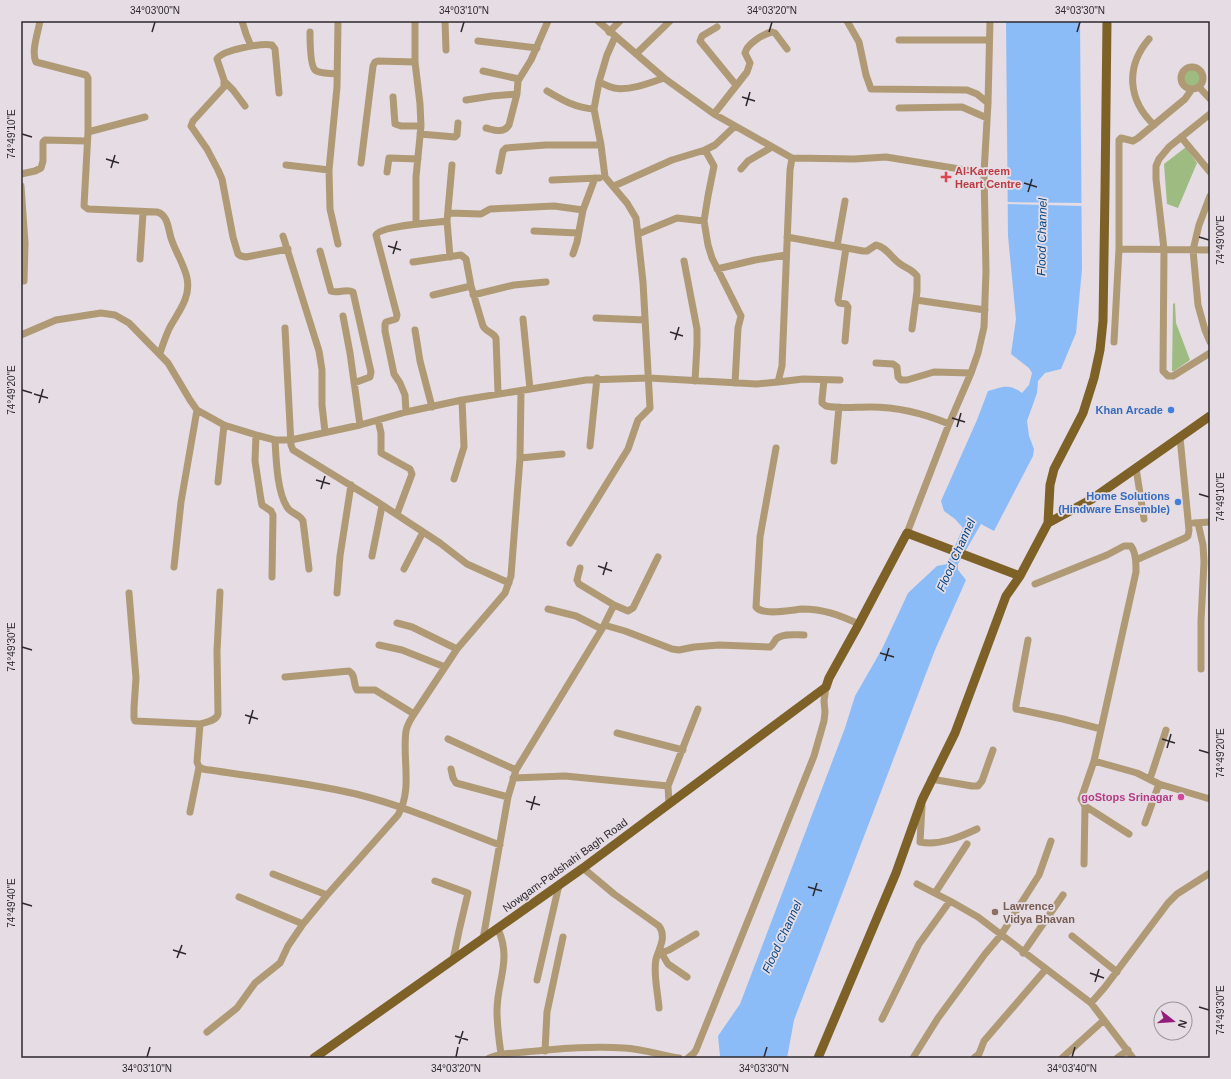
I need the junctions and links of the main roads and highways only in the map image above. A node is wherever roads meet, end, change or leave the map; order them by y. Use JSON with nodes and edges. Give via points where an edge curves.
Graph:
{"nodes":[{"id":1,"x":1107,"y":21,"type":"edge"},
{"id":2,"x":1210,"y":416,"type":"edge"},
{"id":3,"x":1048,"y":523,"type":"junction"},
{"id":4,"x":1020,"y":576,"type":"junction"},
{"id":5,"x":314,"y":1058,"type":"edge"},
{"id":6,"x":818,"y":1058,"type":"edge"}],
"edges":[{"from":1,"to":3,"type":"main road","via":[[1106,190],[1100,350],[1082,413],[1054,469],[1050,485]]},
{"from":2,"to":3,"type":"main road","via":[[1092,499]]},
{"from":3,"to":4,"type":"main road"},
{"from":4,"to":5,"type":"main road","name":"Nowgam-Padshahi Bagh Road","via":[[911,535],[826,687],[559,885]]},
{"from":4,"to":6,"type":"main road","via":[[1006,596],[955,733],[922,800],[896,873]]}]}
